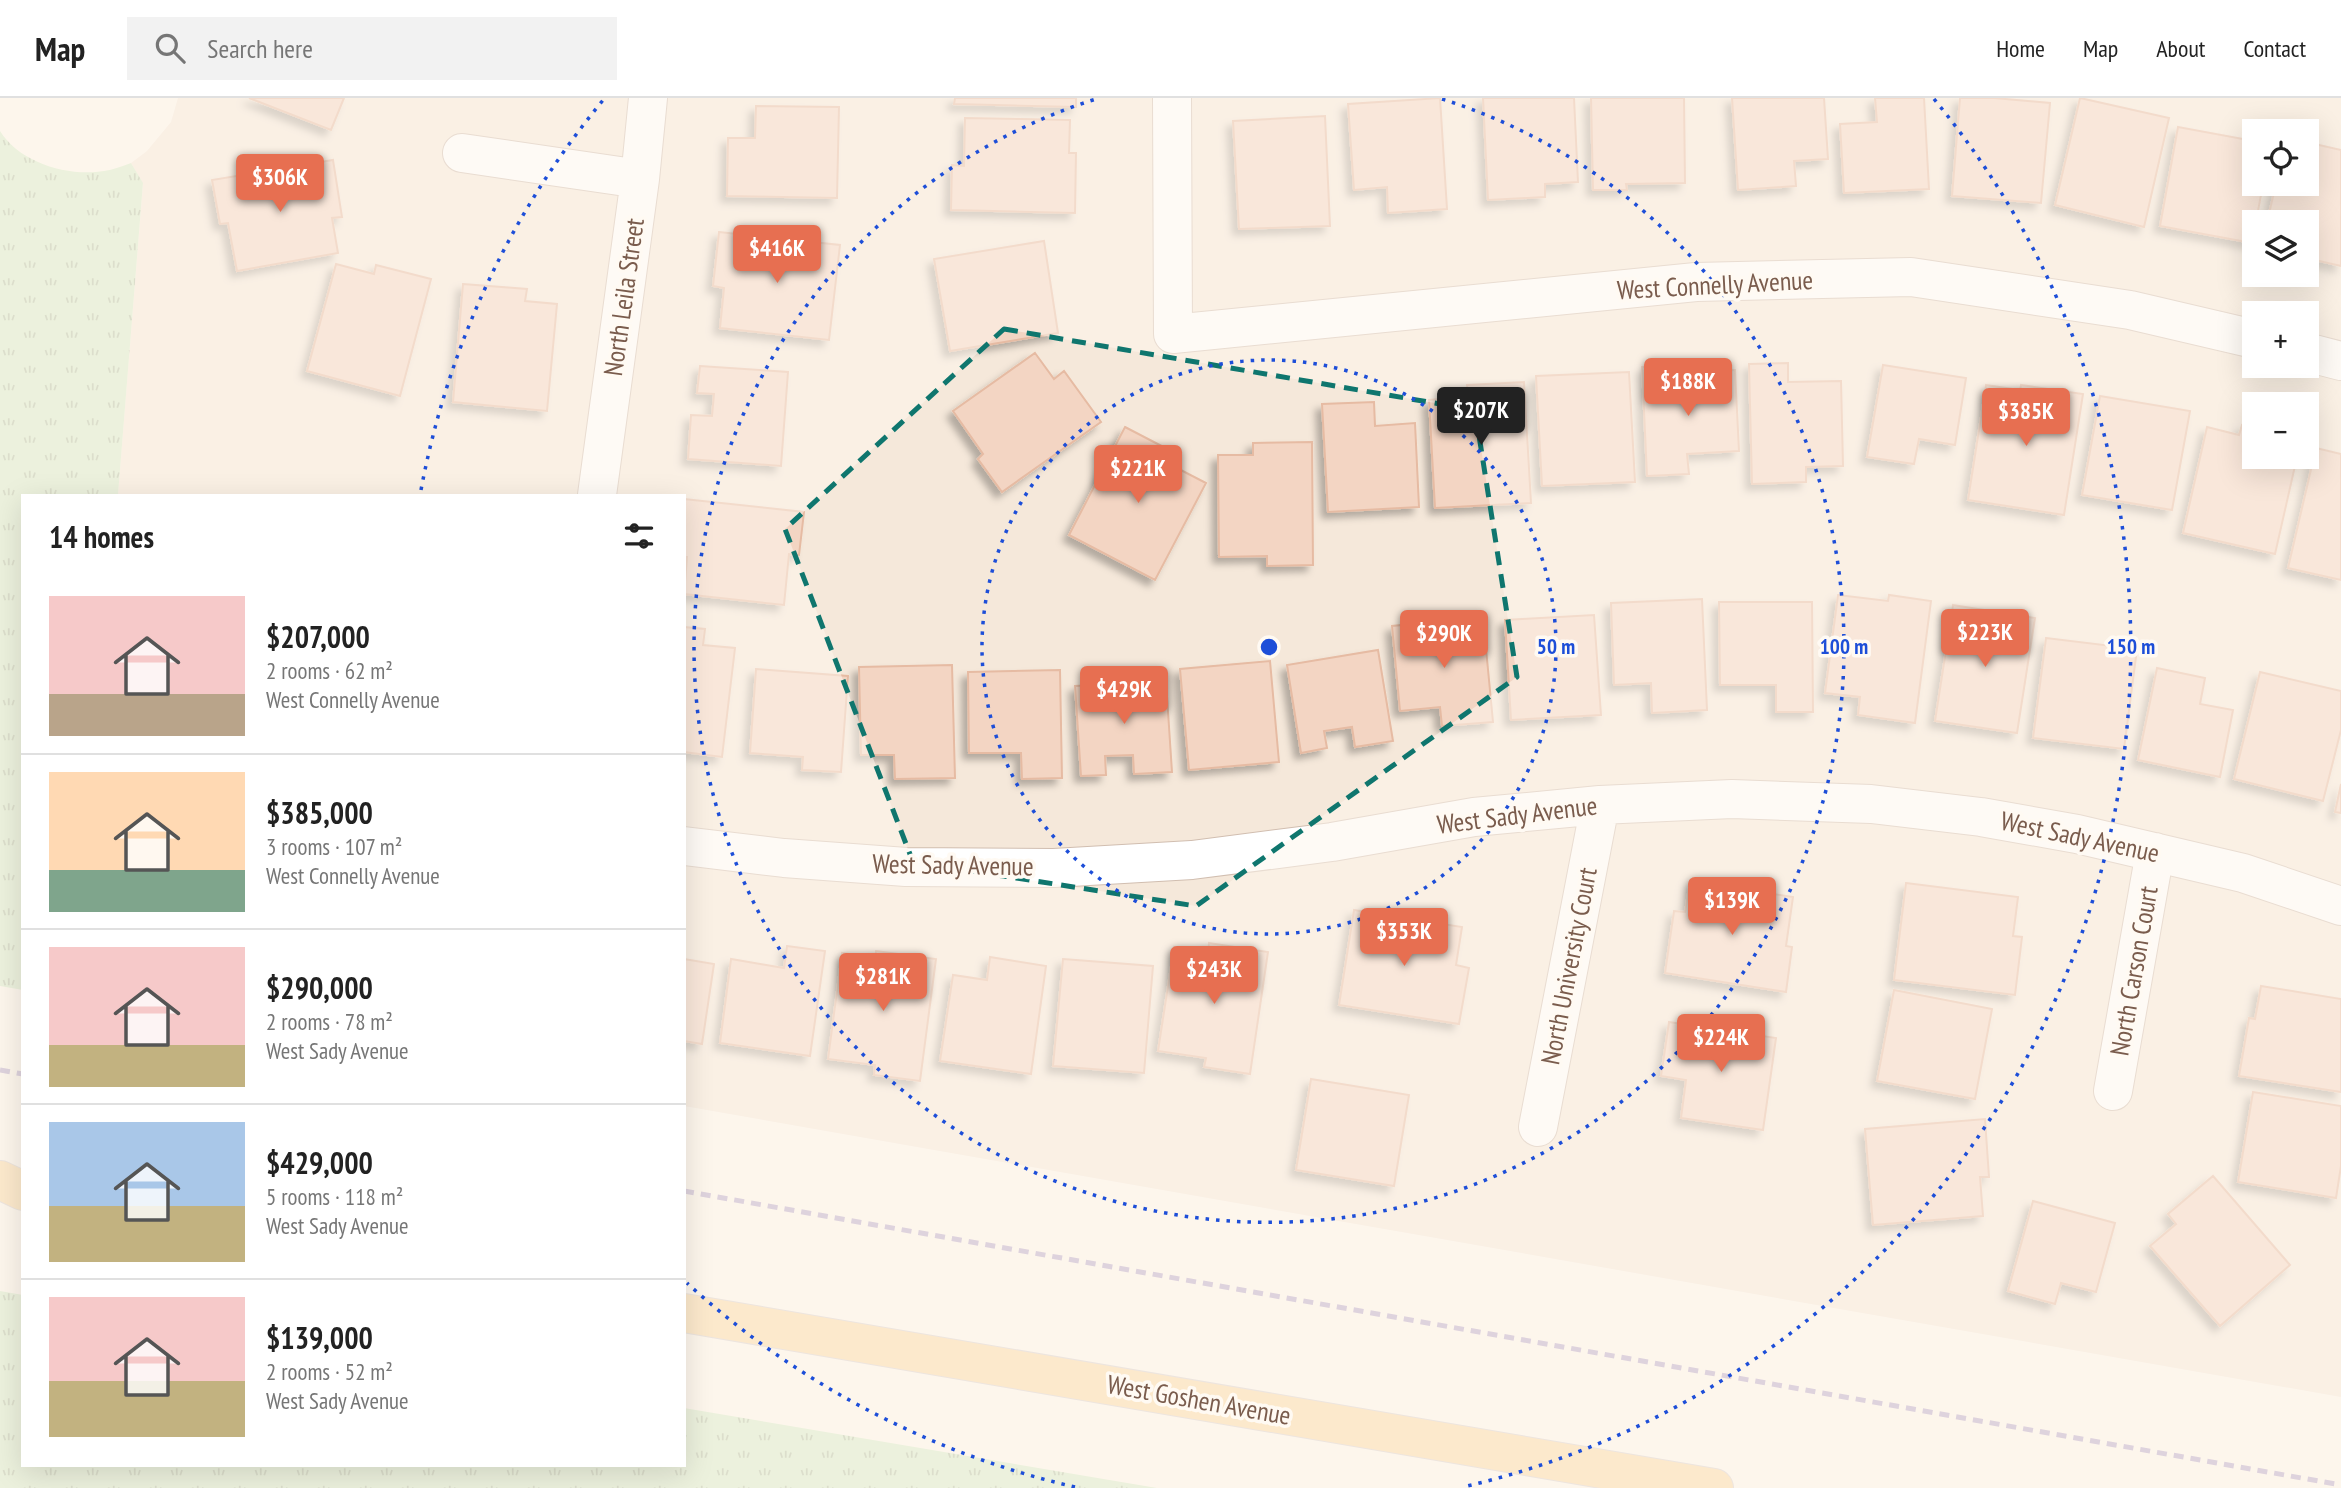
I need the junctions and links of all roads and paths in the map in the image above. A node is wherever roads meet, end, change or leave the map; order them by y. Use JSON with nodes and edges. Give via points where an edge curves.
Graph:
{"nodes":[{"id":1,"x":648,"y":98,"type":"edge"},
{"id":2,"x":1172,"y":98,"type":"edge"},
{"id":3,"x":463,"y":153,"type":"dead end"},
{"id":4,"x":640,"y":179,"type":"junction"},
{"id":5,"x":2242,"y":337,"type":"edge"},
{"id":6,"x":2319,"y":355,"type":"edge"},
{"id":7,"x":2341,"y":361,"type":"edge"},
{"id":8,"x":597,"y":494,"type":"edge"},
{"id":9,"x":1600,"y":805,"type":"junction"},
{"id":10,"x":686,"y":846,"type":"edge"},
{"id":11,"x":2155,"y":852,"type":"junction"},
{"id":12,"x":2341,"y":906,"type":"edge"},
{"id":13,"x":2113,"y":1091,"type":"dead end"},
{"id":14,"x":1538,"y":1127,"type":"dead end"},
{"id":15,"x":0,"y":1180,"type":"edge"},
{"id":16,"x":21,"y":1190,"type":"edge"},
{"id":17,"x":21,"y":1206,"type":"edge"},
{"id":18,"x":0,"y":1207,"type":"edge"},
{"id":19,"x":686,"y":1313,"type":"edge"},
{"id":20,"x":1714,"y":1488,"type":"edge"}],
"edges":[{"from":1,"to":4,"type":"street","name":"North Leila Street"},
{"from":2,"to":5,"type":"street","name":"West Connelly Avenue","via":[[1172,334],[1696,282],[1911,277],[2130,310]]},
{"from":3,"to":4,"type":"street"},
{"from":4,"to":8,"type":"street","name":"North Leila Street"},
{"from":6,"to":7,"type":"street"},
{"from":9,"to":10,"type":"street","name":"West Sady Avenue","via":[[1474,817],[1192,860],[1054,868],[906,867]]},
{"from":9,"to":11,"type":"street","name":"West Sady Avenue","via":[[1732,799],[1871,804],[1980,817]]},
{"from":9,"to":14,"type":"street","name":"North University Court"},
{"from":11,"to":12,"type":"street","name":"West Sady Avenue","via":[[2243,873]]},
{"from":11,"to":13,"type":"street","name":"North Carson Court"},
{"from":15,"to":16,"type":"main road"},
{"from":17,"to":18,"type":"main road"},
{"from":19,"to":20,"type":"main road","name":"West Goshen Avenue"}]}
